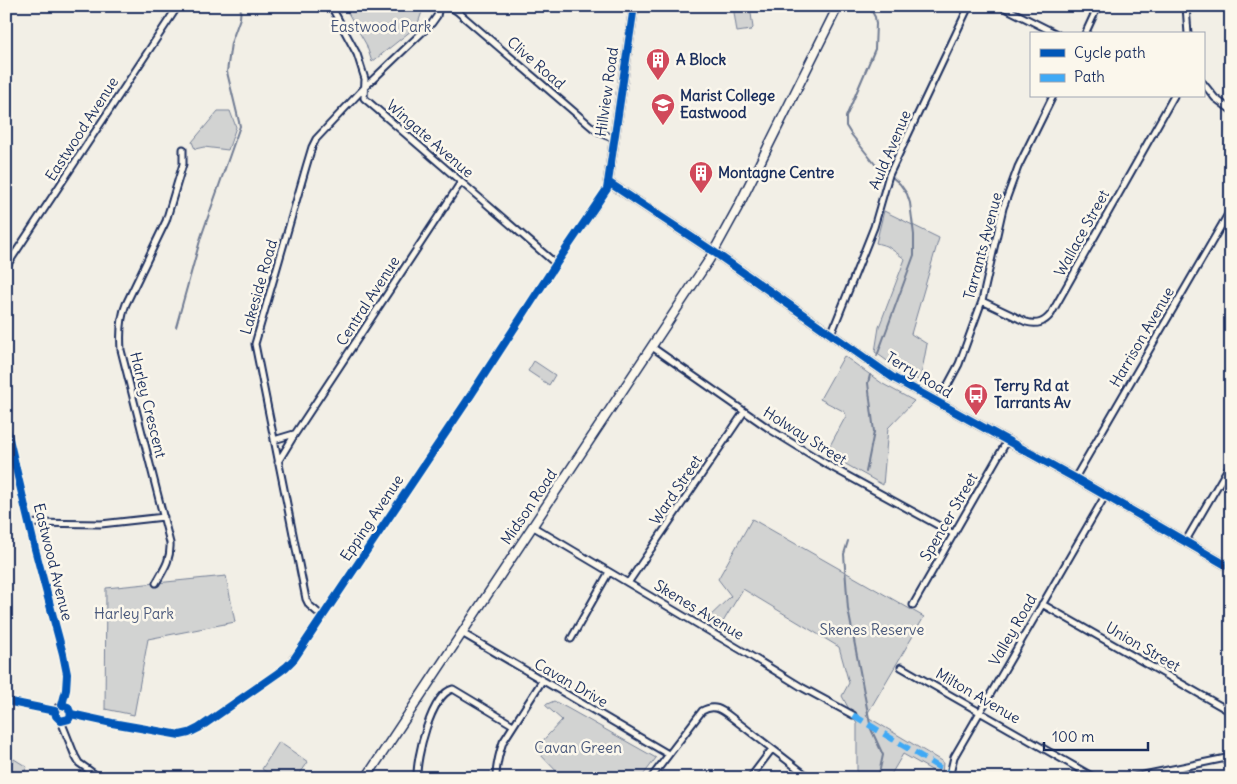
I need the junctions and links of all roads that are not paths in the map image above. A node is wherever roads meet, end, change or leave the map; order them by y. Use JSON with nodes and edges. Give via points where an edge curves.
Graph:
{"nodes":[{"id":1,"x":178,"y":6,"type":"edge"},
{"id":2,"x":331,"y":6,"type":"edge"},
{"id":3,"x":440,"y":6,"type":"edge"},
{"id":4,"x":633,"y":6,"type":"edge"},
{"id":5,"x":838,"y":6,"type":"edge"},
{"id":6,"x":969,"y":6,"type":"edge"},
{"id":7,"x":1001,"y":6,"type":"edge"},
{"id":8,"x":1098,"y":6,"type":"edge"},
{"id":9,"x":1186,"y":6,"type":"edge"},
{"id":10,"x":1053,"y":32,"type":"edge"},
{"id":11,"x":1086,"y":32,"type":"edge"},
{"id":12,"x":1188,"y":32,"type":"edge"},
{"id":13,"x":1204,"y":84,"type":"edge"},
{"id":14,"x":364,"y":88,"type":"junction"},
{"id":15,"x":1052,"y":98,"type":"edge"},
{"id":16,"x":1173,"y":98,"type":"edge"},
{"id":17,"x":1231,"y":110,"type":"edge"},
{"id":18,"x":615,"y":139,"type":"junction"},
{"id":19,"x":183,"y":149,"type":"dead end"},
{"id":20,"x":461,"y":182,"type":"junction"},
{"id":21,"x":608,"y":182,"type":"junction"},
{"id":22,"x":1231,"y":209,"type":"edge"},
{"id":23,"x":714,"y":252,"type":"junction"},
{"id":24,"x":556,"y":264,"type":"junction"},
{"id":25,"x":6,"y":266,"type":"edge"},
{"id":26,"x":982,"y":301,"type":"junction"},
{"id":27,"x":830,"y":334,"type":"junction"},
{"id":28,"x":652,"y":347,"type":"junction"},
{"id":29,"x":938,"y":403,"type":"junction"},
{"id":30,"x":744,"y":412,"type":"junction"},
{"id":31,"x":6,"y":426,"type":"edge"},
{"id":32,"x":295,"y":434,"type":"junction"},
{"id":33,"x":274,"y":440,"type":"junction"},
{"id":34,"x":1007,"y":441,"type":"junction"},
{"id":35,"x":278,"y":462,"type":"junction"},
{"id":36,"x":1231,"y":463,"type":"edge"},
{"id":37,"x":1075,"y":478,"type":"junction"},
{"id":38,"x":1105,"y":496,"type":"junction"},
{"id":39,"x":164,"y":517,"type":"junction"},
{"id":40,"x":28,"y":523,"type":"junction"},
{"id":41,"x":532,"y":526,"type":"junction"},
{"id":42,"x":954,"y":534,"type":"junction"},
{"id":43,"x":1185,"y":542,"type":"junction"},
{"id":44,"x":1231,"y":568,"type":"edge"},
{"id":45,"x":609,"y":572,"type":"junction"},
{"id":46,"x":156,"y":583,"type":"dead end"},
{"id":47,"x":628,"y":583,"type":"junction"},
{"id":48,"x":1042,"y":604,"type":"junction"},
{"id":49,"x":913,"y":605,"type":"dead end"},
{"id":50,"x":322,"y":617,"type":"junction"},
{"id":51,"x":462,"y":634,"type":"junction"},
{"id":52,"x":571,"y":639,"type":"dead end"},
{"id":53,"x":901,"y":667,"type":"dead end"},
{"id":54,"x":542,"y":681,"type":"junction"},
{"id":55,"x":6,"y":701,"type":"edge"},
{"id":56,"x":62,"y":705,"type":"junction"},
{"id":57,"x":55,"y":711,"type":"junction"},
{"id":58,"x":981,"y":712,"type":"junction"},
{"id":59,"x":1231,"y":712,"type":"edge"},
{"id":60,"x":71,"y":714,"type":"junction"},
{"id":61,"x":853,"y":715,"type":"dead end"},
{"id":62,"x":61,"y":721,"type":"junction"},
{"id":63,"x":513,"y":726,"type":"junction"},
{"id":64,"x":772,"y":749,"type":"junction"},
{"id":65,"x":668,"y":754,"type":"junction"},
{"id":66,"x":1231,"y":757,"type":"edge"},
{"id":67,"x":949,"y":776,"type":"edge"},
{"id":68,"x":100,"y":778,"type":"edge"},
{"id":69,"x":366,"y":778,"type":"edge"},
{"id":70,"x":417,"y":778,"type":"edge"},
{"id":71,"x":496,"y":778,"type":"edge"},
{"id":72,"x":651,"y":778,"type":"edge"},
{"id":73,"x":750,"y":778,"type":"edge"},
{"id":74,"x":810,"y":778,"type":"edge"},
{"id":75,"x":957,"y":778,"type":"edge"},
{"id":76,"x":1095,"y":778,"type":"edge"},
{"id":77,"x":1129,"y":778,"type":"edge"}],
"edges":[{"from":1,"to":25,"type":"street","name":"Eastwood Avenue"},
{"from":2,"to":14,"type":"street","name":"Wingate Avenue","via":[[357,54],[365,79]]},
{"from":3,"to":14,"type":"street","name":"Lakeside Road","via":[[432,23]]},
{"from":3,"to":18,"type":"street","name":"Clive Road","via":[[458,12],[593,128]]},
{"from":4,"to":18,"type":"street","name":"Hillview Road"},
{"from":5,"to":23,"type":"street","name":"Midson Road"},
{"from":6,"to":27,"type":"street","name":"Auld Avenue","via":[[889,175],[874,226]]},
{"from":7,"to":10,"type":"street"},
{"from":8,"to":11,"type":"street"},
{"from":9,"to":12,"type":"street"},
{"from":13,"to":17,"type":"street"},
{"from":14,"to":20,"type":"street","name":"Wingate Avenue","via":[[364,98]]},
{"from":14,"to":33,"type":"street","name":"Lakeside Road","via":[[322,131],[312,146],[257,336],[256,352]]},
{"from":15,"to":26,"type":"street","name":"Tarrants Avenue","via":[[1018,167],[1003,208]]},
{"from":16,"to":26,"type":"street","name":"Wallace Street","via":[[1047,320],[1032,324]]},
{"from":18,"to":21,"type":"street","name":"Hillview Road"},
{"from":19,"to":39,"type":"street","name":"Harley Crescent","via":[[183,164],[166,221],[126,304],[122,320],[121,350]]},
{"from":20,"to":24,"type":"street","name":"Wingate Avenue"},
{"from":20,"to":32,"type":"street","name":"Central Avenue"},
{"from":21,"to":23,"type":"street","name":"Terry Road"},
{"from":21,"to":24,"type":"street","name":"Epping Avenue","via":[[607,189]]},
{"from":22,"to":37,"type":"street","name":"Harrison Avenue"},
{"from":23,"to":27,"type":"street","name":"Terry Road"},
{"from":23,"to":28,"type":"street","name":"Midson Road"},
{"from":24,"to":50,"type":"street","name":"Epping Avenue"},
{"from":26,"to":29,"type":"street","name":"Tarrants Avenue","via":[[959,364]]},
{"from":27,"to":29,"type":"street","name":"Terry Road","via":[[892,377]]},
{"from":28,"to":30,"type":"street","name":"Holway Street"},
{"from":28,"to":41,"type":"street","name":"Midson Road"},
{"from":29,"to":34,"type":"street","name":"Terry Road"},
{"from":30,"to":42,"type":"street","name":"Holway Street","via":[[826,464]]},
{"from":30,"to":47,"type":"street","name":"Ward Street"},
{"from":31,"to":40,"type":"street","name":"Eastwood Avenue"},
{"from":32,"to":33,"type":"street"},
{"from":32,"to":35,"type":"street","name":"Central Avenue"},
{"from":33,"to":35,"type":"street","name":"Lakeside Road"},
{"from":34,"to":37,"type":"street","name":"Terry Road"},
{"from":34,"to":42,"type":"street","name":"Spencer Street"},
{"from":35,"to":50,"type":"street","name":"Lakeside Road","via":[[306,599]]},
{"from":36,"to":43,"type":"street"},
{"from":37,"to":38,"type":"street","name":"Terry Road"},
{"from":38,"to":43,"type":"street","name":"Terry Road"},
{"from":38,"to":48,"type":"street","name":"Valley Road"},
{"from":39,"to":40,"type":"street","via":[[101,524]]},
{"from":39,"to":46,"type":"street","name":"Harley Crescent","via":[[171,553]]},
{"from":40,"to":56,"type":"street","name":"Eastwood Avenue","via":[[67,674]]},
{"from":41,"to":45,"type":"street","name":"Skenes Avenue"},
{"from":41,"to":51,"type":"street","name":"Midson Road"},
{"from":42,"to":49,"type":"street","name":"Spencer Street"},
{"from":43,"to":44,"type":"street","name":"Terry Road"},
{"from":45,"to":47,"type":"street","name":"Skenes Avenue"},
{"from":45,"to":52,"type":"street"},
{"from":47,"to":61,"type":"street","name":"Skenes Avenue"},
{"from":48,"to":58,"type":"street","name":"Valley Road"},
{"from":48,"to":59,"type":"street","name":"Union Street"},
{"from":50,"to":60,"type":"street","name":"Epping Avenue","via":[[286,667],[189,733],[180,735]]},
{"from":51,"to":54,"type":"street","name":"Cavan Drive"},
{"from":51,"to":69,"type":"street","name":"Midson Road"},
{"from":53,"to":58,"type":"street","name":"Milton Avenue"},
{"from":54,"to":63,"type":"street"},
{"from":54,"to":65,"type":"street","name":"Cavan Drive"},
{"from":55,"to":57,"type":"street"},
{"from":56,"to":57,"type":"street"},
{"from":56,"to":60,"type":"street"},
{"from":57,"to":62,"type":"street"},
{"from":58,"to":67,"type":"street","name":"Valley Road","via":[[954,757]]},
{"from":58,"to":76,"type":"street","name":"Milton Avenue"},
{"from":60,"to":62,"type":"street","via":[[69,719]]},
{"from":62,"to":68,"type":"street","via":[[79,763]]},
{"from":63,"to":70,"type":"street","via":[[453,689],[449,690],[440,699],[425,731],[416,767]]},
{"from":63,"to":71,"type":"street","via":[[499,753]]},
{"from":64,"to":65,"type":"street","via":[[714,707],[702,711]]},
{"from":64,"to":73,"type":"street"},
{"from":64,"to":74,"type":"street"},
{"from":65,"to":72,"type":"street"},
{"from":66,"to":77,"type":"street"},
{"from":67,"to":75,"type":"street"}]}
